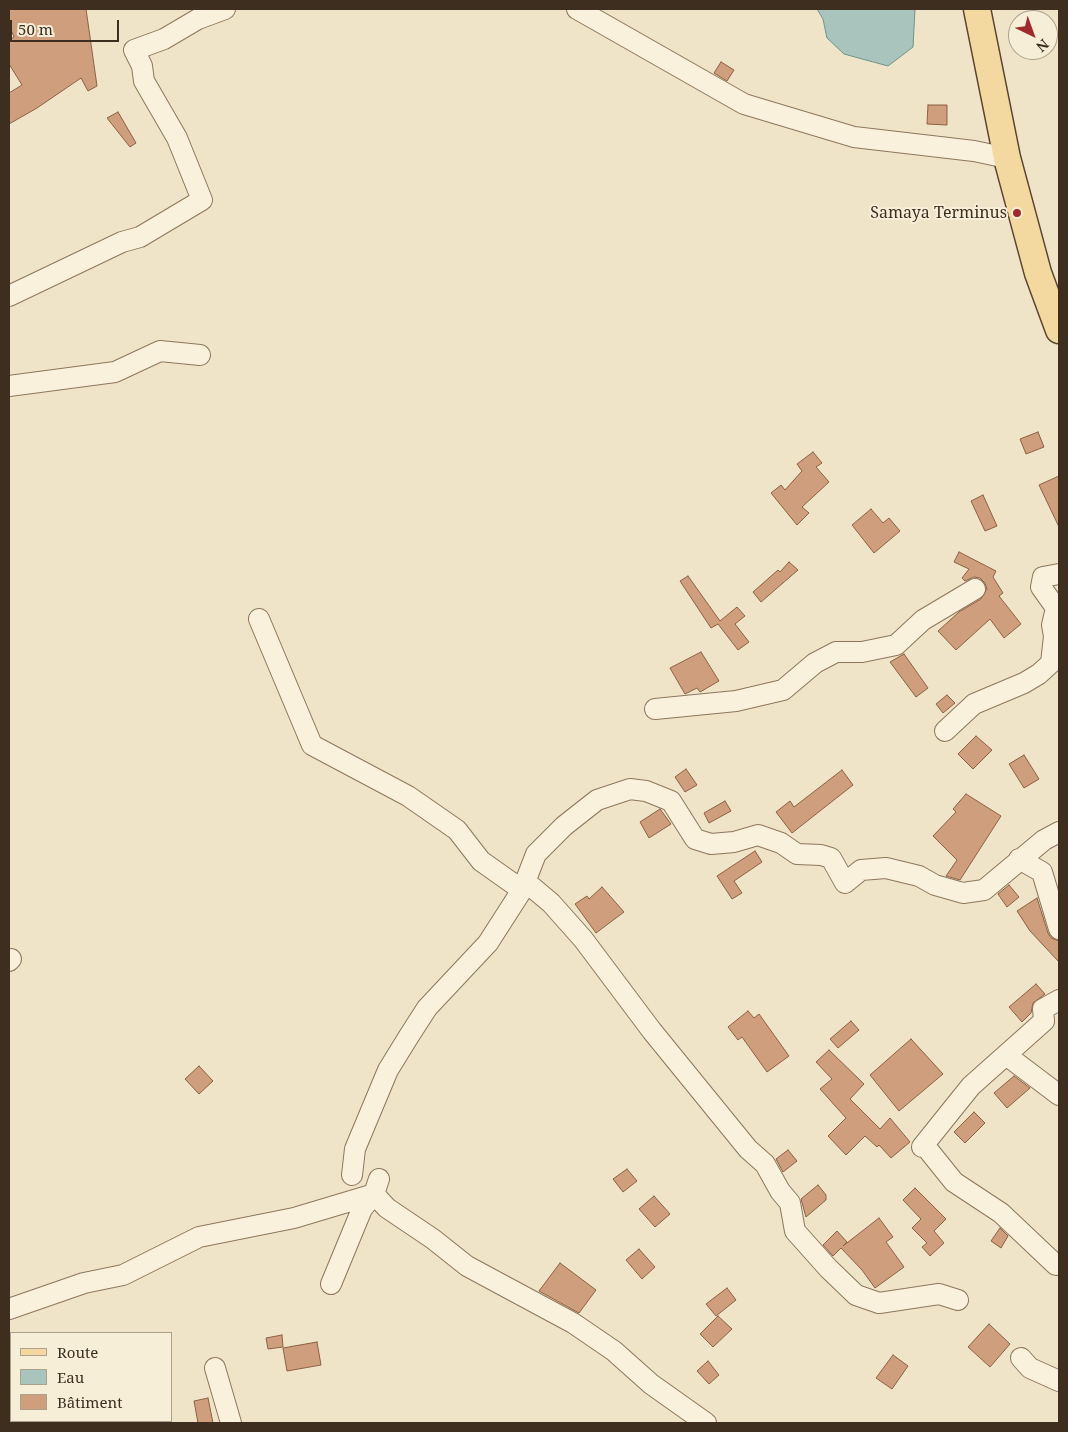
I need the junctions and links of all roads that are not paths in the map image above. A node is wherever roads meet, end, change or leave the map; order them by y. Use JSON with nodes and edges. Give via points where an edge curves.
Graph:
{"nodes":[{"id":1,"x":225,"y":9,"type":"edge"},
{"id":2,"x":577,"y":9,"type":"edge"},
{"id":3,"x":977,"y":9,"type":"edge"},
{"id":4,"x":1007,"y":158,"type":"junction"},
{"id":5,"x":9,"y":296,"type":"edge"},
{"id":6,"x":1059,"y":330,"type":"edge"},
{"id":7,"x":200,"y":355,"type":"dead end"},
{"id":8,"x":9,"y":386,"type":"edge"},
{"id":9,"x":1059,"y":574,"type":"edge"},
{"id":10,"x":975,"y":589,"type":"dead end"},
{"id":11,"x":259,"y":619,"type":"dead end"},
{"id":12,"x":655,"y":709,"type":"dead end"},
{"id":13,"x":945,"y":730,"type":"dead end"},
{"id":14,"x":1059,"y":832,"type":"edge"},
{"id":15,"x":1019,"y":859,"type":"junction"},
{"id":16,"x":524,"y":886,"type":"junction"},
{"id":17,"x":1059,"y":929,"type":"edge"},
{"id":18,"x":1059,"y":1000,"type":"edge"},
{"id":19,"x":1006,"y":1054,"type":"junction"},
{"id":20,"x":1059,"y":1096,"type":"edge"},
{"id":21,"x":352,"y":1175,"type":"dead end"},
{"id":22,"x":377,"y":1186,"type":"junction"},
{"id":23,"x":1056,"y":1265,"type":"dead end"},
{"id":24,"x":332,"y":1284,"type":"dead end"},
{"id":25,"x":958,"y":1300,"type":"dead end"},
{"id":26,"x":9,"y":1309,"type":"edge"},
{"id":27,"x":1021,"y":1358,"type":"dead end"},
{"id":28,"x":215,"y":1368,"type":"dead end"},
{"id":29,"x":1059,"y":1381,"type":"edge"},
{"id":30,"x":231,"y":1423,"type":"edge"},
{"id":31,"x":706,"y":1423,"type":"edge"}],
"edges":[{"from":1,"to":5,"type":"street","via":[[134,50],[142,66],[144,81],[177,138],[202,200],[140,237],[122,242]]},
{"from":2,"to":4,"type":"street","via":[[744,104],[854,137]]},
{"from":3,"to":4,"type":"main road"},
{"from":4,"to":6,"type":"main road","via":[[1038,273]]},
{"from":7,"to":8,"type":"street","via":[[160,351],[116,372]]},
{"from":9,"to":13,"type":"street","via":[[1043,576],[1041,587],[1056,608],[1051,663],[1024,684],[974,704]]},
{"from":10,"to":12,"type":"street","via":[[923,620],[896,645],[862,652],[836,652],[815,663],[783,690],[736,701]]},
{"from":11,"to":16,"type":"street","via":[[312,745],[408,796],[457,830],[480,861]]},
{"from":14,"to":15,"type":"street"},
{"from":15,"to":16,"type":"street","via":[[984,890],[963,893],[934,885],[919,876],[886,868],[861,870],[845,884],[831,858],[797,854],[781,843],[758,835],[711,844],[695,840],[671,801],[646,791],[630,789],[597,800],[564,826],[536,854]]},
{"from":15,"to":17,"type":"street","via":[[1042,872]]},
{"from":16,"to":21,"type":"street","via":[[488,943],[427,1008],[388,1070],[355,1149]]},
{"from":16,"to":25,"type":"street","via":[[551,903],[583,939],[748,1150],[765,1164],[790,1203],[795,1231],[856,1295],[879,1303],[939,1294]]},
{"from":18,"to":19,"type":"street","via":[[1043,1009],[1044,1021]]},
{"from":19,"to":20,"type":"street"},
{"from":19,"to":23,"type":"street","via":[[971,1086],[923,1147],[954,1182],[1001,1213]]},
{"from":22,"to":24,"type":"street","via":[[362,1209]]},
{"from":22,"to":26,"type":"street","via":[[294,1218],[199,1238],[123,1275],[84,1283]]},
{"from":22,"to":31,"type":"street","via":[[387,1208],[467,1266],[572,1323]]},
{"from":27,"to":29,"type":"street","via":[[1030,1368]]},
{"from":28,"to":30,"type":"street"}]}
